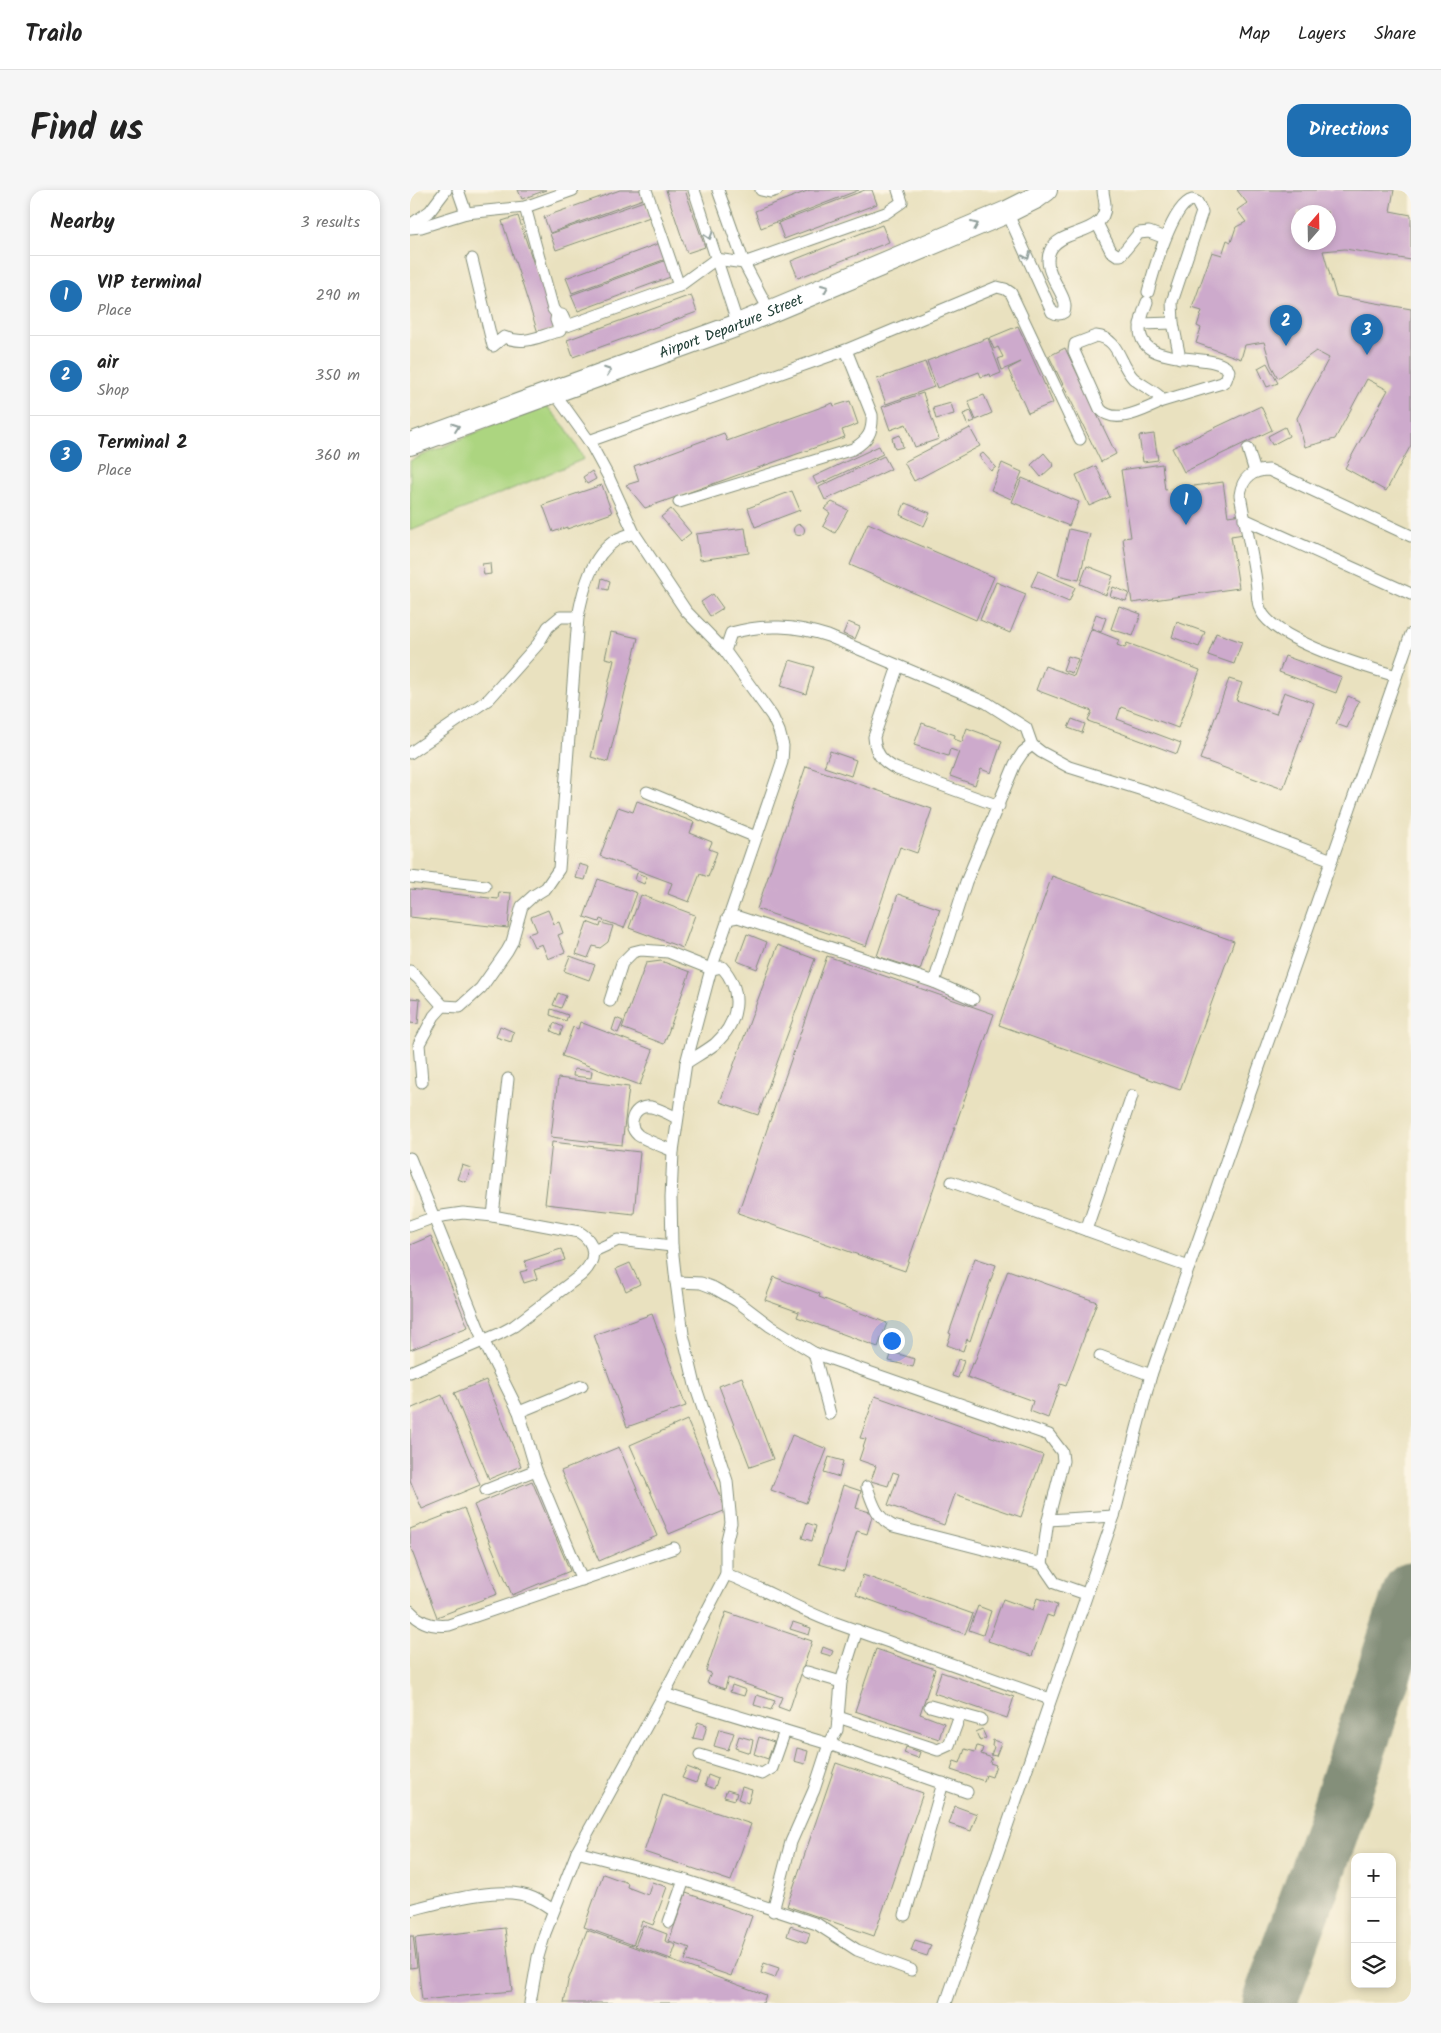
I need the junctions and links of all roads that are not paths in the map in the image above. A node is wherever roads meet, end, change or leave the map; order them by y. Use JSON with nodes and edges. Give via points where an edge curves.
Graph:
{"nodes":[{"id":1,"x":446,"y":190,"type":"edge"},
{"id":2,"x":458,"y":190,"type":"edge"},
{"id":3,"x":573,"y":190,"type":"edge"},
{"id":4,"x":646,"y":190,"type":"edge"},
{"id":5,"x":694,"y":190,"type":"edge"},
{"id":6,"x":718,"y":190,"type":"edge"},
{"id":7,"x":761,"y":190,"type":"edge"},
{"id":8,"x":777,"y":190,"type":"edge"},
{"id":9,"x":898,"y":190,"type":"edge"},
{"id":10,"x":1046,"y":190,"type":"edge"},
{"id":11,"x":1103,"y":190,"type":"edge"},
{"id":12,"x":525,"y":207,"type":"junction"},
{"id":13,"x":1007,"y":212,"type":"junction"},
{"id":14,"x":466,"y":213,"type":"junction"},
{"id":15,"x":1097,"y":223,"type":"junction"},
{"id":16,"x":410,"y":227,"type":"edge"},
{"id":17,"x":1165,"y":238,"type":"junction"},
{"id":18,"x":716,"y":258,"type":"junction"},
{"id":19,"x":472,"y":259,"type":"dead end"},
{"id":20,"x":744,"y":264,"type":"junction"},
{"id":21,"x":679,"y":286,"type":"junction"},
{"id":22,"x":770,"y":312,"type":"junction"},
{"id":23,"x":557,"y":314,"type":"junction"},
{"id":24,"x":1173,"y":323,"type":"junction"},
{"id":25,"x":1140,"y":324,"type":"junction"},
{"id":26,"x":738,"y":325,"type":"junction"},
{"id":27,"x":846,"y":350,"type":"junction"},
{"id":28,"x":1180,"y":358,"type":"junction"},
{"id":29,"x":854,"y":373,"type":"dead end"},
{"id":30,"x":553,"y":391,"type":"junction"},
{"id":31,"x":1159,"y":402,"type":"junction"},
{"id":32,"x":1080,"y":439,"type":"dead end"},
{"id":33,"x":589,"y":441,"type":"junction"},
{"id":34,"x":410,"y":444,"type":"edge"},
{"id":35,"x":1248,"y":449,"type":"dead end"},
{"id":36,"x":1254,"y":472,"type":"junction"},
{"id":37,"x":679,"y":502,"type":"dead end"},
{"id":38,"x":1244,"y":519,"type":"junction"},
{"id":39,"x":634,"y":533,"type":"junction"},
{"id":40,"x":1411,"y":536,"type":"edge"},
{"id":41,"x":1411,"y":594,"type":"edge"},
{"id":42,"x":578,"y":617,"type":"junction"},
{"id":43,"x":1411,"y":634,"type":"edge"},
{"id":44,"x":725,"y":651,"type":"junction"},
{"id":45,"x":898,"y":666,"type":"junction"},
{"id":46,"x":1396,"y":676,"type":"junction"},
{"id":47,"x":1032,"y":745,"type":"junction"},
{"id":48,"x":410,"y":753,"type":"edge"},
{"id":49,"x":647,"y":792,"type":"dead end"},
{"id":50,"x":999,"y":806,"type":"junction"},
{"id":51,"x":756,"y":836,"type":"junction"},
{"id":52,"x":1332,"y":860,"type":"junction"},
{"id":53,"x":410,"y":877,"type":"edge"},
{"id":54,"x":485,"y":886,"type":"dead end"},
{"id":55,"x":727,"y":919,"type":"junction"},
{"id":56,"x":711,"y":969,"type":"junction"},
{"id":57,"x":410,"y":971,"type":"edge"},
{"id":58,"x":934,"y":982,"type":"junction"},
{"id":59,"x":973,"y":999,"type":"dead end"},
{"id":60,"x":610,"y":1001,"type":"dead end"},
{"id":61,"x":443,"y":1006,"type":"junction"},
{"id":62,"x":415,"y":1053,"type":"edge"},
{"id":63,"x":686,"y":1063,"type":"junction"},
{"id":64,"x":508,"y":1078,"type":"dead end"},
{"id":65,"x":422,"y":1082,"type":"dead end"},
{"id":66,"x":1132,"y":1096,"type":"dead end"},
{"id":67,"x":676,"y":1118,"type":"junction"},
{"id":68,"x":673,"y":1151,"type":"junction"},
{"id":69,"x":410,"y":1158,"type":"edge"},
{"id":70,"x":952,"y":1182,"type":"dead end"},
{"id":71,"x":492,"y":1216,"type":"junction"},
{"id":72,"x":434,"y":1217,"type":"junction"},
{"id":73,"x":410,"y":1226,"type":"edge"},
{"id":74,"x":1086,"y":1230,"type":"junction"},
{"id":75,"x":672,"y":1246,"type":"junction"},
{"id":76,"x":594,"y":1251,"type":"junction"},
{"id":77,"x":1189,"y":1267,"type":"junction"},
{"id":78,"x":676,"y":1282,"type":"junction"},
{"id":79,"x":484,"y":1342,"type":"junction"},
{"id":80,"x":814,"y":1353,"type":"junction"},
{"id":81,"x":1100,"y":1356,"type":"dead end"},
{"id":82,"x":410,"y":1372,"type":"edge"},
{"id":83,"x":1151,"y":1375,"type":"junction"},
{"id":84,"x":582,"y":1386,"type":"dead end"},
{"id":85,"x":519,"y":1412,"type":"junction"},
{"id":86,"x":830,"y":1414,"type":"dead end"},
{"id":87,"x":536,"y":1470,"type":"junction"},
{"id":88,"x":867,"y":1487,"type":"dead end"},
{"id":89,"x":486,"y":1490,"type":"dead end"},
{"id":90,"x":1114,"y":1516,"type":"junction"},
{"id":91,"x":1048,"y":1520,"type":"junction"},
{"id":92,"x":674,"y":1548,"type":"dead end"},
{"id":93,"x":1042,"y":1564,"type":"junction"},
{"id":94,"x":726,"y":1574,"type":"junction"},
{"id":95,"x":582,"y":1580,"type":"junction"},
{"id":96,"x":1086,"y":1594,"type":"junction"},
{"id":97,"x":410,"y":1610,"type":"edge"},
{"id":98,"x":857,"y":1630,"type":"junction"},
{"id":99,"x":807,"y":1672,"type":"dead end"},
{"id":100,"x":840,"y":1682,"type":"junction"},
{"id":101,"x":664,"y":1694,"type":"junction"},
{"id":102,"x":1050,"y":1699,"type":"junction"},
{"id":103,"x":930,"y":1706,"type":"dead end"},
{"id":104,"x":960,"y":1715,"type":"junction"},
{"id":105,"x":838,"y":1717,"type":"junction"},
{"id":106,"x":980,"y":1720,"type":"dead end"},
{"id":107,"x":785,"y":1731,"type":"junction"},
{"id":108,"x":829,"y":1744,"type":"junction"},
{"id":109,"x":700,"y":1755,"type":"dead end"},
{"id":110,"x":943,"y":1783,"type":"junction"},
{"id":111,"x":967,"y":1792,"type":"dead end"},
{"id":112,"x":577,"y":1852,"type":"junction"},
{"id":113,"x":684,"y":1880,"type":"junction"},
{"id":114,"x":410,"y":1910,"type":"edge"},
{"id":115,"x":553,"y":1910,"type":"junction"},
{"id":116,"x":773,"y":1911,"type":"junction"},
{"id":117,"x":905,"y":1915,"type":"dead end"},
{"id":118,"x":669,"y":1922,"type":"dead end"},
{"id":119,"x":911,"y":1970,"type":"dead end"},
{"id":120,"x":530,"y":2003,"type":"edge"},
{"id":121,"x":946,"y":2003,"type":"edge"}],
"edges":[{"from":1,"to":16,"type":"lane","via":[[430,211]]},
{"from":2,"to":14,"type":"lane"},
{"from":3,"to":12,"type":"lane"},
{"from":4,"to":21,"type":"lane"},
{"from":5,"to":18,"type":"lane","one_way":true},
{"from":6,"to":20,"type":"lane"},
{"from":7,"to":8,"type":"lane"},
{"from":9,"to":20,"type":"lane","via":[[902,202],[886,213]]},
{"from":10,"to":13,"type":"street","name":"Airport Departure Street"},
{"from":11,"to":15,"type":"lane","via":[[1106,206]]},
{"from":12,"to":14,"type":"lane"},
{"from":12,"to":23,"type":"lane","via":[[541,270]]},
{"from":13,"to":15,"type":"lane","one_way":true,"via":[[1052,312],[1058,315],[1066,306],[1050,272],[1049,252],[1063,238]]},
{"from":22,"to":13,"type":"street","name":"Airport Departure Street","one_way":true},
{"from":14,"to":16,"type":"lane","via":[[421,227]]},
{"from":15,"to":17,"type":"lane","via":[[1111,251],[1117,255],[1124,252],[1139,233],[1149,232]]},
{"from":17,"to":24,"type":"lane","via":[[1182,206],[1192,200],[1197,202],[1202,212],[1174,292]]},
{"from":17,"to":25,"type":"lane"},
{"from":18,"to":20,"type":"lane"},
{"from":18,"to":21,"type":"lane"},
{"from":18,"to":26,"type":"lane"},
{"from":19,"to":23,"type":"lane","via":[[493,346],[504,337],[535,340],[560,331]]},
{"from":20,"to":22,"type":"lane"},
{"from":21,"to":23,"type":"lane","via":[[567,326],[562,315]]},
{"from":22,"to":26,"type":"street","name":"Airport Departure Street"},
{"from":24,"to":25,"type":"lane"},
{"from":24,"to":28,"type":"lane"},
{"from":25,"to":28,"type":"lane","via":[[1142,338],[1147,345]]},
{"from":30,"to":26,"type":"street","name":"Airport Departure Street","one_way":true},
{"from":27,"to":29,"type":"lane"},
{"from":27,"to":32,"type":"lane","via":[[990,290],[1005,289],[1011,293]]},
{"from":27,"to":33,"type":"lane"},
{"from":27,"to":37,"type":"lane","via":[[872,415],[873,426],[862,443],[853,449]]},
{"from":28,"to":31,"type":"lane","via":[[1222,363],[1229,371],[1228,376],[1222,383]]},
{"from":30,"to":33,"type":"lane"},
{"from":34,"to":30,"type":"street","name":"Airport Departure Street","one_way":true},
{"from":31,"to":31,"type":"lane","via":[[1157,394],[1131,375],[1109,340],[1096,336],[1075,344],[1074,351],[1104,413],[1116,417]]},
{"from":33,"to":39,"type":"lane"},
{"from":35,"to":36,"type":"lane"},
{"from":36,"to":38,"type":"lane","via":[[1240,487]]},
{"from":36,"to":40,"type":"lane","via":[[1269,470]]},
{"from":38,"to":41,"type":"lane"},
{"from":38,"to":46,"type":"lane","via":[[1258,604],[1267,620],[1318,649]]},
{"from":39,"to":42,"type":"lane","via":[[616,540],[597,561],[586,579]]},
{"from":39,"to":44,"type":"lane","via":[[686,611]]},
{"from":42,"to":48,"type":"lane","via":[[560,617],[548,627],[538,644],[489,699]]},
{"from":42,"to":61,"type":"lane","via":[[559,869],[546,888],[522,906],[512,942],[481,988],[460,1006]]},
{"from":43,"to":46,"type":"lane"},
{"from":44,"to":45,"type":"lane","via":[[730,633],[756,627],[789,626],[809,629]]},
{"from":44,"to":51,"type":"lane","via":[[772,716],[783,746],[782,762]]},
{"from":45,"to":47,"type":"lane","via":[[1004,713],[1026,728]]},
{"from":45,"to":50,"type":"lane","via":[[874,737],[880,757],[897,769]]},
{"from":46,"to":52,"type":"lane"},
{"from":47,"to":50,"type":"lane","via":[[1015,764]]},
{"from":47,"to":52,"type":"lane","via":[[1069,767],[1168,798]]},
{"from":49,"to":51,"type":"lane"},
{"from":50,"to":58,"type":"lane","via":[[966,882]]},
{"from":51,"to":55,"type":"lane"},
{"from":52,"to":77,"type":"lane"},
{"from":53,"to":54,"type":"lane"},
{"from":55,"to":56,"type":"lane"},
{"from":55,"to":58,"type":"lane","via":[[738,917]]},
{"from":56,"to":60,"type":"lane","via":[[668,952],[633,952],[622,963]]},
{"from":56,"to":63,"type":"lane"},
{"from":56,"to":63,"type":"lane","via":[[722,967],[731,978],[736,991],[736,1006],[724,1034]]},
{"from":57,"to":61,"type":"lane"},
{"from":58,"to":59,"type":"lane"},
{"from":61,"to":62,"type":"lane","via":[[423,1034]]},
{"from":62,"to":65,"type":"lane"},
{"from":63,"to":67,"type":"lane"},
{"from":64,"to":71,"type":"lane"},
{"from":66,"to":74,"type":"lane"},
{"from":67,"to":68,"type":"lane"},
{"from":67,"to":68,"type":"lane","via":[[650,1107],[634,1113],[631,1122],[639,1137]]},
{"from":68,"to":75,"type":"lane"},
{"from":69,"to":72,"type":"lane"},
{"from":70,"to":74,"type":"lane"},
{"from":71,"to":72,"type":"lane","via":[[463,1213]]},
{"from":71,"to":76,"type":"lane","via":[[578,1232],[586,1236]]},
{"from":72,"to":73,"type":"lane"},
{"from":72,"to":79,"type":"lane"},
{"from":74,"to":77,"type":"lane"},
{"from":75,"to":76,"type":"lane","via":[[618,1240]]},
{"from":75,"to":78,"type":"lane"},
{"from":76,"to":79,"type":"lane","via":[[588,1269],[581,1275],[514,1326]]},
{"from":77,"to":83,"type":"lane"},
{"from":78,"to":80,"type":"lane","via":[[702,1283],[720,1290]]},
{"from":78,"to":94,"type":"lane","via":[[683,1334],[696,1386],[727,1481],[731,1523],[726,1544]]},
{"from":79,"to":82,"type":"lane"},
{"from":79,"to":85,"type":"lane"},
{"from":80,"to":86,"type":"lane"},
{"from":80,"to":91,"type":"lane","via":[[1049,1436],[1062,1452],[1063,1461]]},
{"from":81,"to":83,"type":"lane"},
{"from":83,"to":90,"type":"lane"},
{"from":84,"to":85,"type":"lane"},
{"from":85,"to":87,"type":"lane"},
{"from":87,"to":89,"type":"lane"},
{"from":87,"to":95,"type":"lane"},
{"from":88,"to":93,"type":"lane","via":[[875,1510],[893,1526]]},
{"from":90,"to":91,"type":"lane"},
{"from":90,"to":96,"type":"lane"},
{"from":91,"to":93,"type":"lane"},
{"from":92,"to":95,"type":"lane"},
{"from":93,"to":96,"type":"lane","via":[[1055,1583]]},
{"from":94,"to":98,"type":"lane","via":[[801,1610]]},
{"from":94,"to":101,"type":"lane"},
{"from":95,"to":97,"type":"lane","via":[[449,1625],[424,1623]]},
{"from":96,"to":102,"type":"lane"},
{"from":98,"to":100,"type":"lane"},
{"from":98,"to":102,"type":"lane"},
{"from":99,"to":100,"type":"lane"},
{"from":100,"to":105,"type":"lane"},
{"from":101,"to":107,"type":"lane"},
{"from":101,"to":112,"type":"lane"},
{"from":102,"to":121,"type":"lane"},
{"from":103,"to":104,"type":"lane"},
{"from":104,"to":105,"type":"lane","via":[[949,1745],[938,1750]]},
{"from":104,"to":106,"type":"lane"},
{"from":105,"to":108,"type":"lane","via":[[837,1730]]},
{"from":107,"to":108,"type":"lane"},
{"from":107,"to":109,"type":"lane","via":[[772,1768],[762,1774]]},
{"from":108,"to":110,"type":"lane"},
{"from":108,"to":116,"type":"lane","via":[[814,1790],[791,1842]]},
{"from":110,"to":111,"type":"lane"},
{"from":110,"to":117,"type":"lane"},
{"from":112,"to":113,"type":"lane"},
{"from":112,"to":115,"type":"lane"},
{"from":113,"to":116,"type":"lane"},
{"from":113,"to":118,"type":"lane"},
{"from":114,"to":115,"type":"lane","via":[[490,1893],[532,1897]]},
{"from":115,"to":120,"type":"lane","via":[[538,1957]]},
{"from":116,"to":119,"type":"lane","via":[[816,1924],[857,1950]]}]}
